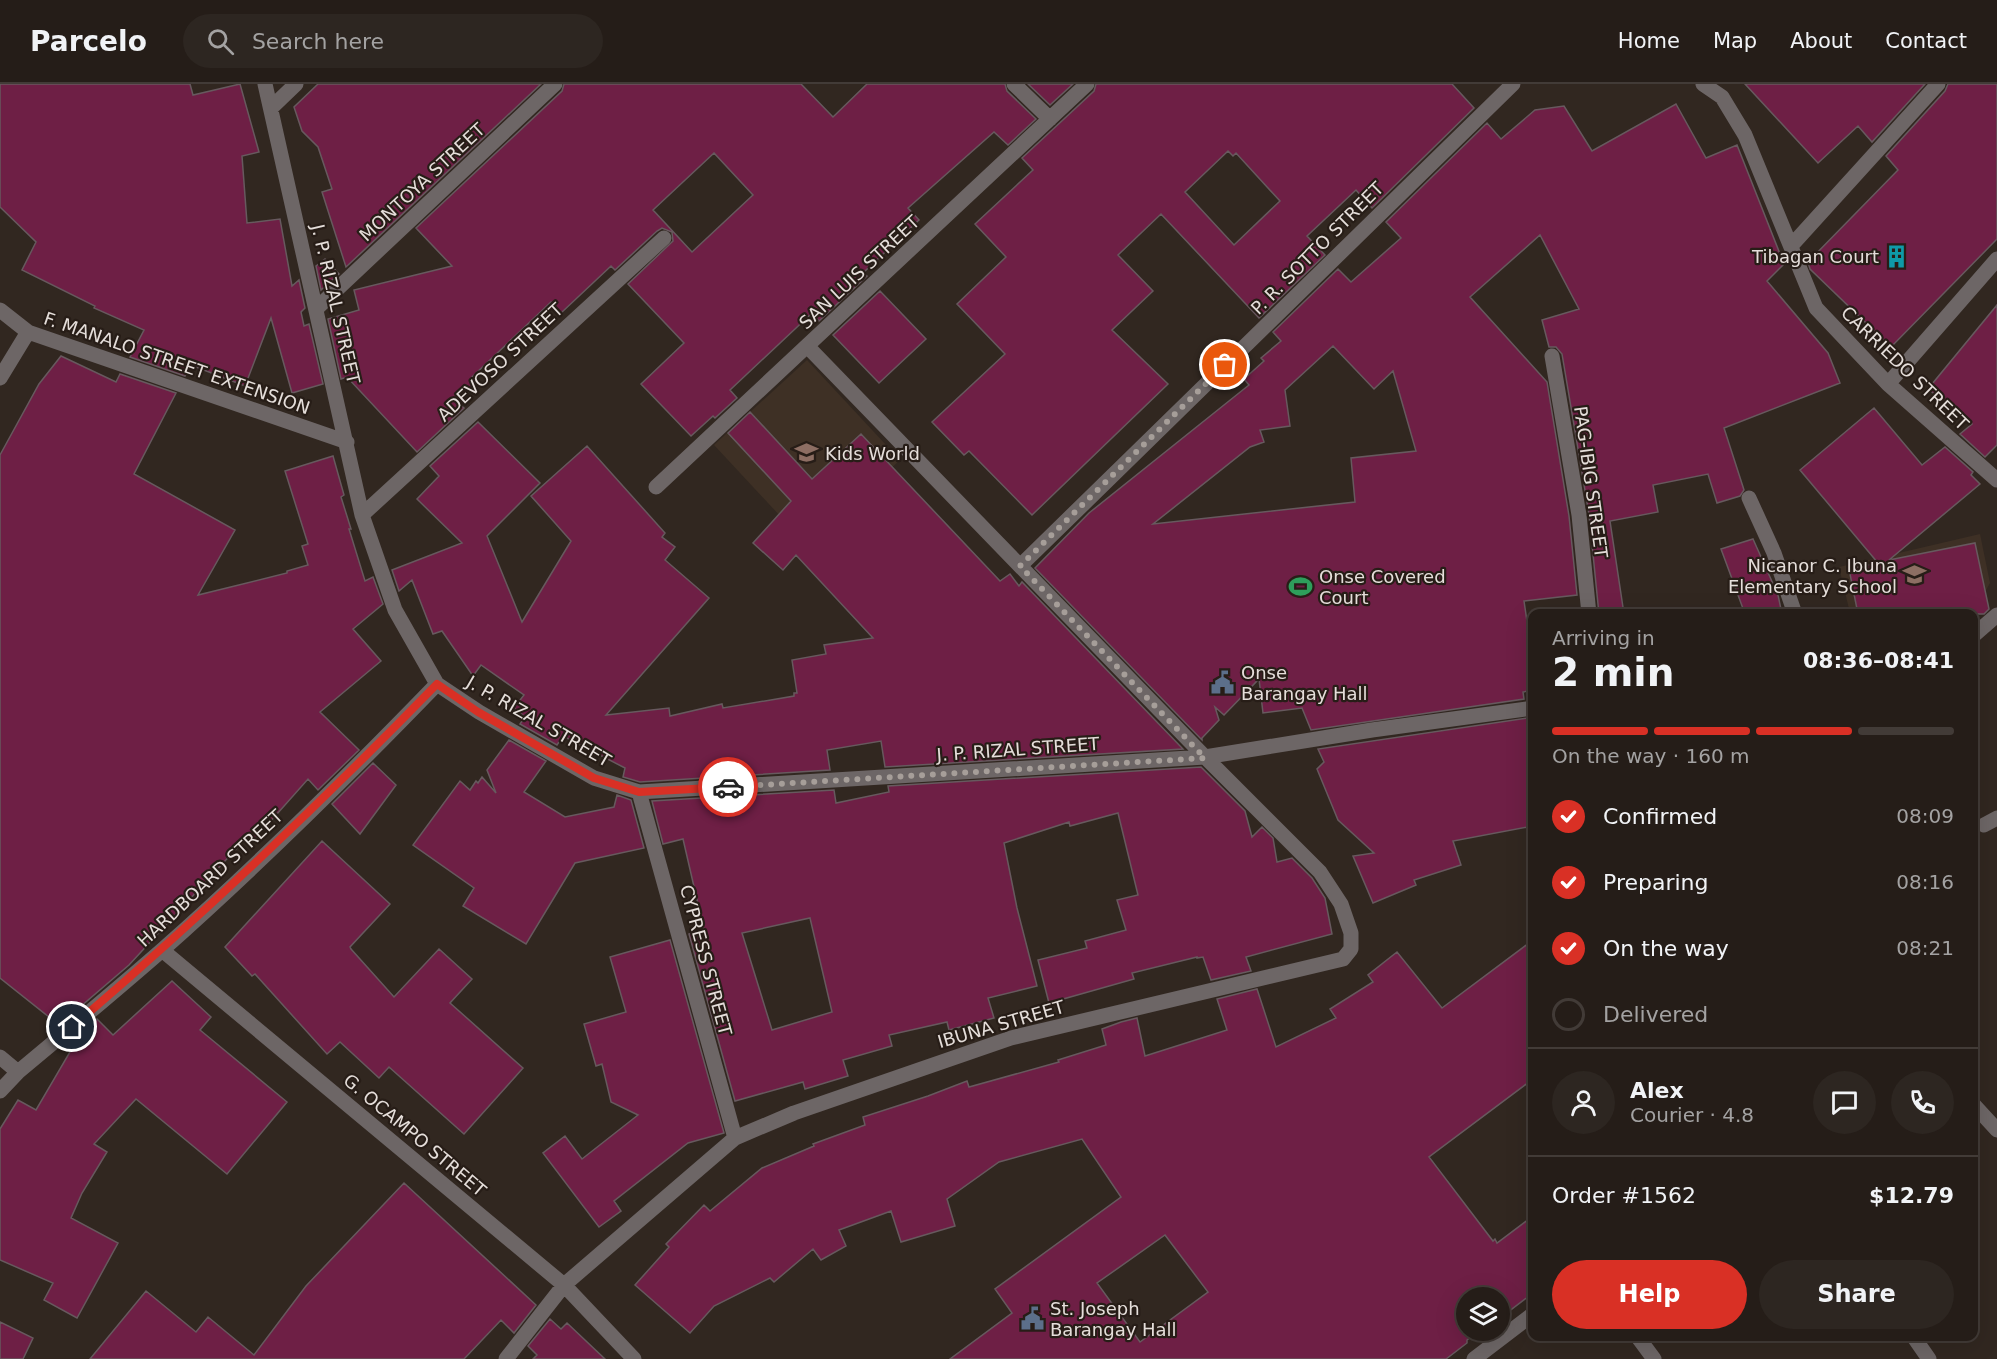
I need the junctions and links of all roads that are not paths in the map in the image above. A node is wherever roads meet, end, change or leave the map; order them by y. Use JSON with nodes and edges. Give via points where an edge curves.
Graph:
{"nodes":[{"id":1,"x":265,"y":84,"type":"edge"},
{"id":2,"x":296,"y":84,"type":"edge"},
{"id":3,"x":555,"y":84,"type":"edge"},
{"id":4,"x":1014,"y":84,"type":"edge"},
{"id":5,"x":1087,"y":84,"type":"edge"},
{"id":6,"x":1513,"y":84,"type":"edge"},
{"id":7,"x":1703,"y":84,"type":"edge"},
{"id":8,"x":1938,"y":84,"type":"edge"},
{"id":9,"x":271,"y":108,"type":"junction"},
{"id":10,"x":1050,"y":119,"type":"junction"},
{"id":11,"x":664,"y":238,"type":"dead end"},
{"id":12,"x":1791,"y":246,"type":"junction"},
{"id":13,"x":1997,"y":259,"type":"edge"},
{"id":14,"x":316,"y":309,"type":"junction"},
{"id":15,"x":0,"y":310,"type":"edge"},
{"id":16,"x":28,"y":332,"type":"junction"},
{"id":17,"x":808,"y":347,"type":"junction"},
{"id":18,"x":1552,"y":356,"type":"dead end"},
{"id":19,"x":0,"y":378,"type":"edge"},
{"id":20,"x":1888,"y":384,"type":"junction"},
{"id":21,"x":347,"y":442,"type":"junction"},
{"id":22,"x":1997,"y":480,"type":"edge"},
{"id":23,"x":656,"y":487,"type":"dead end"},
{"id":24,"x":1749,"y":498,"type":"dead end"},
{"id":25,"x":362,"y":515,"type":"junction"},
{"id":26,"x":1020,"y":566,"type":"junction"},
{"id":27,"x":1588,"y":609,"type":"edge"},
{"id":28,"x":1793,"y":609,"type":"edge"},
{"id":29,"x":1997,"y":615,"type":"edge"},
{"id":30,"x":1978,"y":632,"type":"edge"},
{"id":31,"x":437,"y":684,"type":"junction"},
{"id":32,"x":1528,"y":709,"type":"edge"},
{"id":33,"x":1205,"y":758,"type":"junction"},
{"id":34,"x":639,"y":792,"type":"junction"},
{"id":35,"x":162,"y":950,"type":"junction"},
{"id":36,"x":0,"y":1057,"type":"edge"},
{"id":37,"x":18,"y":1072,"type":"junction"},
{"id":38,"x":0,"y":1091,"type":"edge"},
{"id":39,"x":1978,"y":1109,"type":"edge"},
{"id":40,"x":1997,"y":1130,"type":"edge"},
{"id":41,"x":735,"y":1138,"type":"junction"},
{"id":42,"x":564,"y":1285,"type":"junction"},
{"id":43,"x":1528,"y":1318,"type":"edge"},
{"id":44,"x":1640,"y":1341,"type":"edge"},
{"id":45,"x":1916,"y":1341,"type":"edge"},
{"id":46,"x":506,"y":1359,"type":"edge"},
{"id":47,"x":634,"y":1359,"type":"edge"},
{"id":48,"x":1474,"y":1359,"type":"edge"},
{"id":49,"x":1653,"y":1359,"type":"edge"},
{"id":50,"x":1929,"y":1359,"type":"edge"}],
"edges":[{"from":1,"to":9,"type":"street","name":"J. P. RIZAL STREET"},
{"from":2,"to":9,"type":"street"},
{"from":3,"to":14,"type":"street","name":"MONTOYA STREET"},
{"from":4,"to":10,"type":"street"},
{"from":5,"to":10,"type":"street","name":"SAN LUIS STREET"},
{"from":6,"to":26,"type":"street","name":"P. R. SOTTO STREET"},
{"from":7,"to":12,"type":"street","name":"CARRIEDO STREET","via":[[1722,97],[1745,135]]},
{"from":8,"to":12,"type":"street"},
{"from":9,"to":14,"type":"street","name":"J. P. RIZAL STREET"},
{"from":10,"to":17,"type":"street","name":"SAN LUIS STREET"},
{"from":11,"to":25,"type":"street","name":"ADEVOSO STREET"},
{"from":12,"to":20,"type":"street","name":"CARRIEDO STREET","via":[[1816,308]]},
{"from":13,"to":20,"type":"street"},
{"from":14,"to":21,"type":"street","name":"J. P. RIZAL STREET"},
{"from":15,"to":16,"type":"street","name":"F. MANALO STREET EXTENSION"},
{"from":16,"to":19,"type":"street"},
{"from":16,"to":21,"type":"street","name":"F. MANALO STREET EXTENSION"},
{"from":17,"to":23,"type":"street","name":"SAN LUIS STREET"},
{"from":17,"to":26,"type":"street","name":"IBUNA STREET"},
{"from":18,"to":27,"type":"street","name":"PAG-IBIG STREET","via":[[1579,515]]},
{"from":20,"to":22,"type":"street","name":"CARRIEDO STREET"},
{"from":21,"to":25,"type":"street","name":"J. P. RIZAL STREET"},
{"from":24,"to":28,"type":"street"},
{"from":25,"to":31,"type":"street","name":"J. P. RIZAL STREET","via":[[395,610]]},
{"from":26,"to":33,"type":"street","name":"IBUNA STREET"},
{"from":29,"to":30,"type":"street"},
{"from":31,"to":34,"type":"street","name":"J. P. RIZAL STREET","via":[[594,778]]},
{"from":31,"to":35,"type":"street","name":"HARDBOARD STREET","via":[[350,774]]},
{"from":32,"to":33,"type":"street","name":"J. P. RIZAL STREET"},
{"from":33,"to":34,"type":"street","name":"J. P. RIZAL STREET"},
{"from":33,"to":41,"type":"street","name":"IBUNA STREET","via":[[1320,872],[1341,904],[1351,933],[1351,949],[1343,959],[1011,1038],[794,1113]]},
{"from":34,"to":41,"type":"street","name":"CYPRESS STREET"},
{"from":35,"to":37,"type":"street","name":"HARDBOARD STREET"},
{"from":35,"to":42,"type":"street","name":"G. OCAMPO STREET"},
{"from":36,"to":37,"type":"street"},
{"from":37,"to":38,"type":"street","name":"HARDBOARD STREET"},
{"from":39,"to":40,"type":"street"},
{"from":41,"to":42,"type":"street","name":"IBUNA STREET"},
{"from":42,"to":46,"type":"street","name":"IBUNA STREET"},
{"from":42,"to":47,"type":"street","name":"G. OCAMPO STREET"},
{"from":43,"to":48,"type":"street"},
{"from":44,"to":49,"type":"street"},
{"from":45,"to":50,"type":"street"}]}
